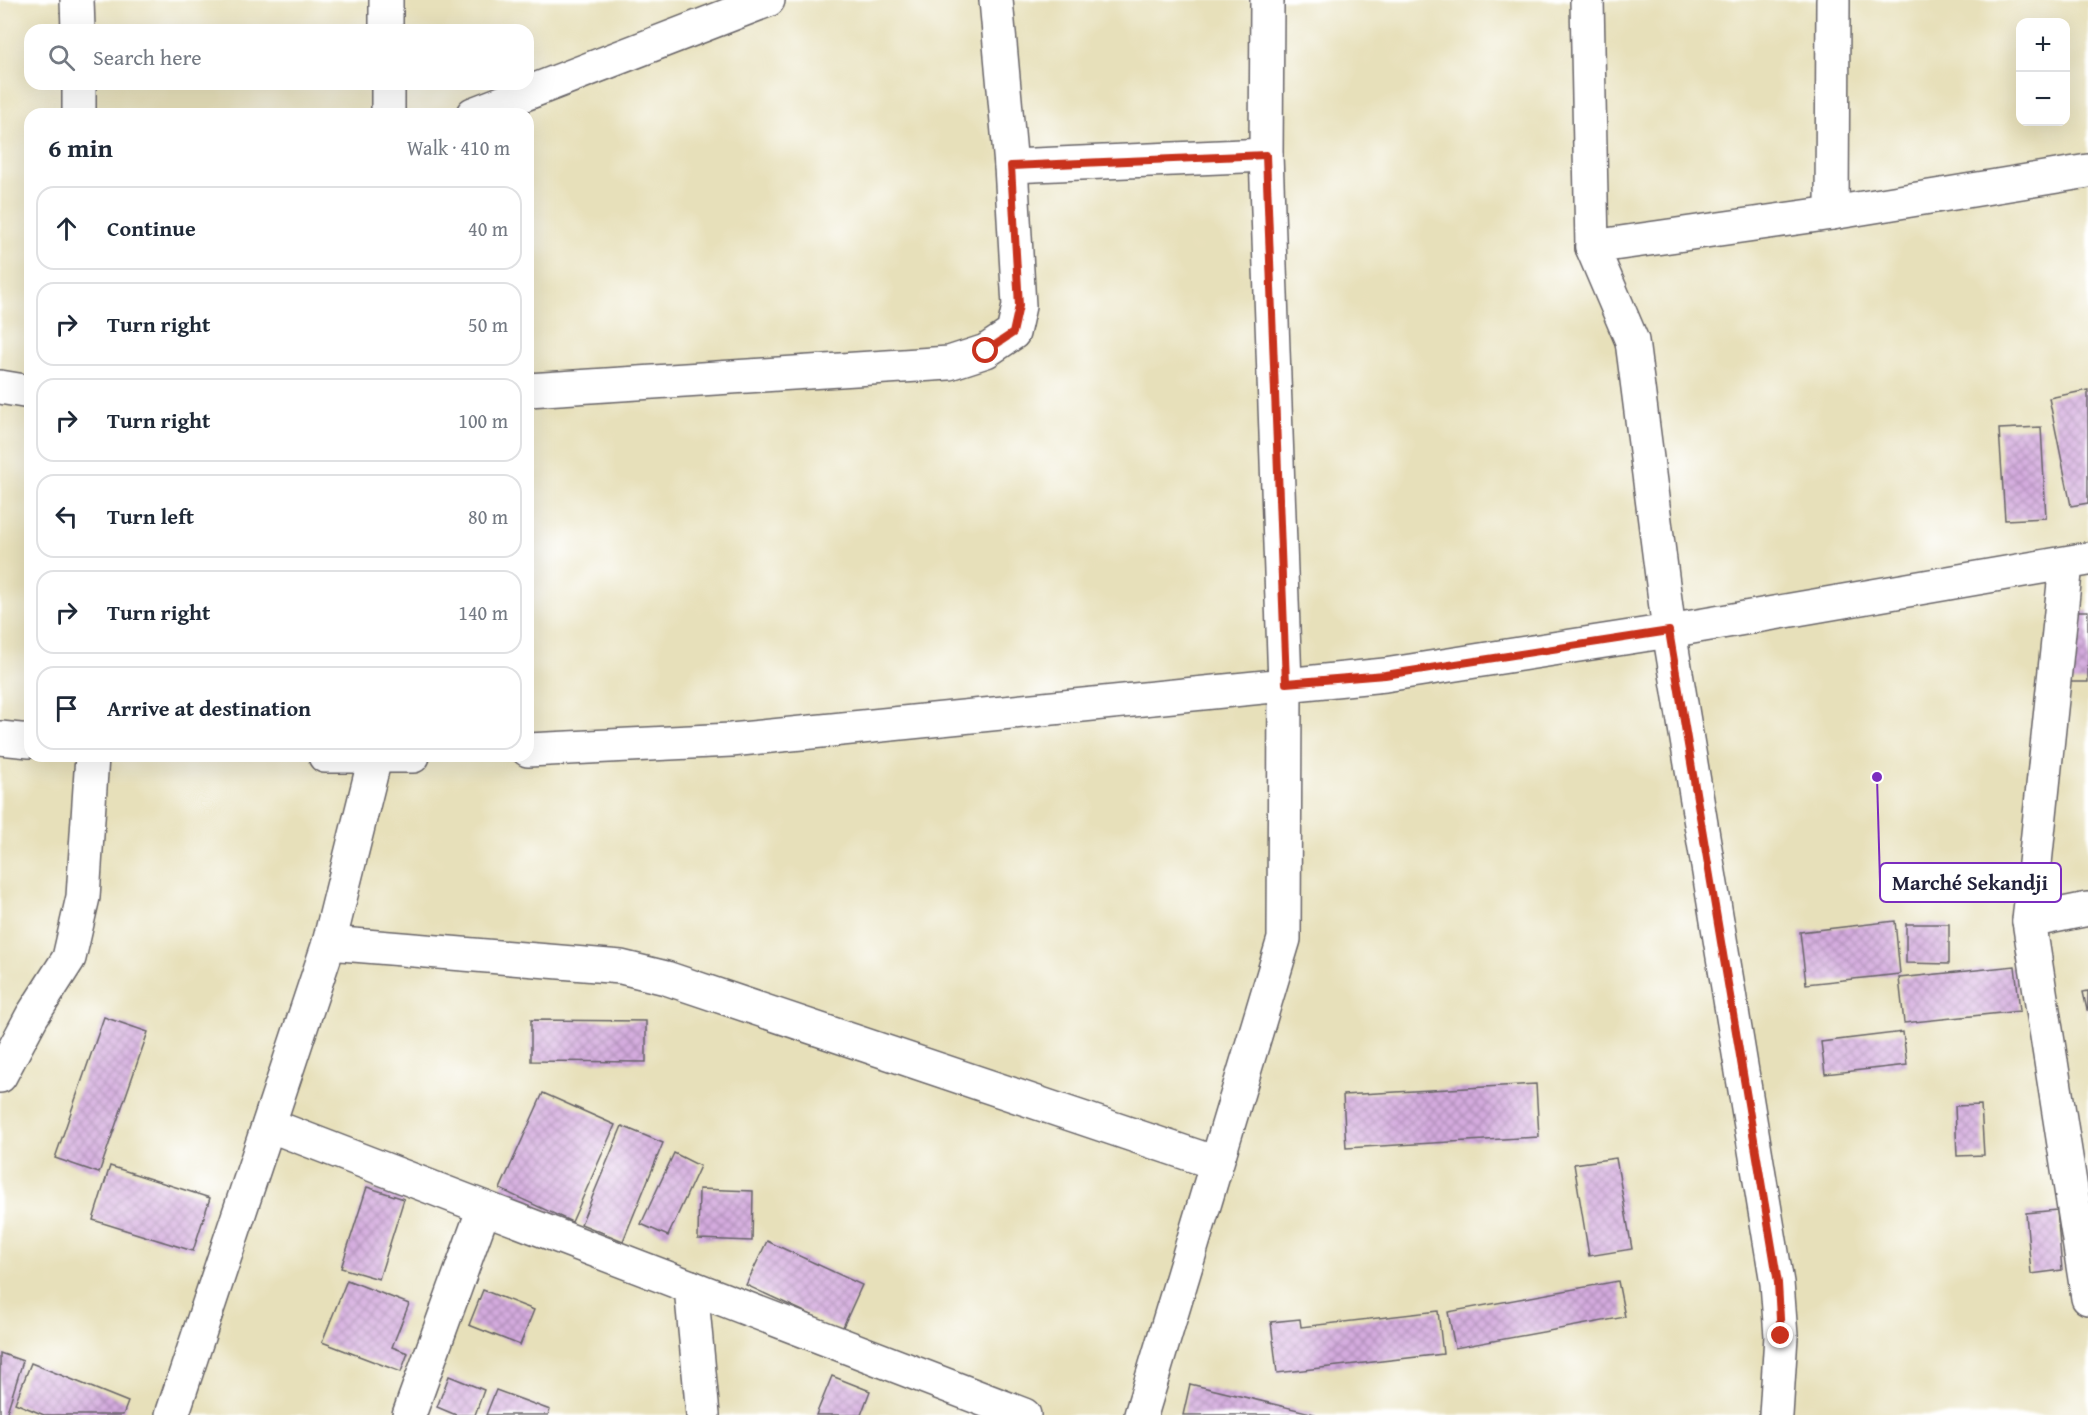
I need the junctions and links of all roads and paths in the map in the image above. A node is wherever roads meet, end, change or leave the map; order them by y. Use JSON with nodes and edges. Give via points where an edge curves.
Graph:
{"nodes":[{"id":1,"x":77,"y":0,"type":"edge"},
{"id":2,"x":386,"y":0,"type":"edge"},
{"id":3,"x":768,"y":0,"type":"edge"},
{"id":4,"x":996,"y":0,"type":"edge"},
{"id":5,"x":1267,"y":0,"type":"edge"},
{"id":6,"x":1587,"y":0,"type":"edge"},
{"id":7,"x":1833,"y":0,"type":"edge"},
{"id":8,"x":78,"y":24,"type":"edge"},
{"id":9,"x":387,"y":24,"type":"edge"},
{"id":10,"x":79,"y":90,"type":"edge"},
{"id":11,"x":388,"y":90,"type":"edge"},
{"id":12,"x":80,"y":108,"type":"edge"},
{"id":13,"x":388,"y":108,"type":"edge"},
{"id":14,"x":489,"y":108,"type":"edge"},
{"id":15,"x":1266,"y":155,"type":"junction"},
{"id":16,"x":1011,"y":166,"type":"junction"},
{"id":17,"x":2088,"y":171,"type":"edge"},
{"id":18,"x":1832,"y":213,"type":"junction"},
{"id":19,"x":1592,"y":247,"type":"junction"},
{"id":20,"x":0,"y":387,"type":"edge"},
{"id":21,"x":534,"y":390,"type":"edge"},
{"id":22,"x":24,"y":391,"type":"edge"},
{"id":23,"x":2077,"y":561,"type":"edge"},
{"id":24,"x":1669,"y":631,"type":"junction"},
{"id":25,"x":1286,"y":683,"type":"junction"},
{"id":26,"x":0,"y":738,"type":"edge"},
{"id":27,"x":24,"y":740,"type":"edge"},
{"id":28,"x":534,"y":750,"type":"edge"},
{"id":29,"x":92,"y":762,"type":"edge"},
{"id":30,"x":374,"y":762,"type":"edge"},
{"id":31,"x":2088,"y":909,"type":"edge"},
{"id":32,"x":2029,"y":921,"type":"junction"},
{"id":33,"x":329,"y":944,"type":"junction"},
{"id":34,"x":0,"y":1076,"type":"edge"},
{"id":35,"x":269,"y":1125,"type":"junction"},
{"id":36,"x":1216,"y":1163,"type":"junction"},
{"id":37,"x":484,"y":1208,"type":"junction"},
{"id":38,"x":692,"y":1287,"type":"junction"},
{"id":39,"x":2088,"y":1298,"type":"edge"},
{"id":40,"x":172,"y":1415,"type":"edge"},
{"id":41,"x":409,"y":1415,"type":"edge"},
{"id":42,"x":703,"y":1415,"type":"edge"},
{"id":43,"x":1024,"y":1415,"type":"edge"},
{"id":44,"x":1141,"y":1415,"type":"edge"},
{"id":45,"x":1776,"y":1415,"type":"edge"}],
"edges":[{"from":1,"to":8,"type":"street"},
{"from":2,"to":9,"type":"street"},
{"from":3,"to":14,"type":"street"},
{"from":4,"to":16,"type":"street"},
{"from":5,"to":15,"type":"street"},
{"from":6,"to":19,"type":"street"},
{"from":7,"to":18,"type":"street"},
{"from":10,"to":12,"type":"street"},
{"from":11,"to":13,"type":"street"},
{"from":15,"to":16,"type":"street"},
{"from":15,"to":25,"type":"street"},
{"from":16,"to":21,"type":"street","via":[[1019,306],[1013,333],[986,351],[949,363]]},
{"from":17,"to":18,"type":"street"},
{"from":18,"to":19,"type":"street"},
{"from":19,"to":24,"type":"street","via":[[1632,341]]},
{"from":20,"to":22,"type":"street"},
{"from":23,"to":24,"type":"street"},
{"from":23,"to":32,"type":"street"},
{"from":24,"to":25,"type":"street","via":[[1385,675]]},
{"from":24,"to":45,"type":"street","via":[[1778,1283],[1781,1336]]},
{"from":25,"to":28,"type":"street","via":[[731,740]]},
{"from":25,"to":36,"type":"street","via":[[1284,939]]},
{"from":26,"to":27,"type":"street"},
{"from":29,"to":34,"type":"street","via":[[83,897],[69,958]]},
{"from":30,"to":33,"type":"street"},
{"from":31,"to":32,"type":"street"},
{"from":32,"to":39,"type":"street"},
{"from":33,"to":35,"type":"street"},
{"from":33,"to":36,"type":"street","via":[[621,967],[666,978]]},
{"from":35,"to":37,"type":"street"},
{"from":35,"to":40,"type":"street"},
{"from":36,"to":44,"type":"street"},
{"from":37,"to":38,"type":"street"},
{"from":37,"to":41,"type":"street"},
{"from":38,"to":42,"type":"street"},
{"from":38,"to":43,"type":"street"}]}
